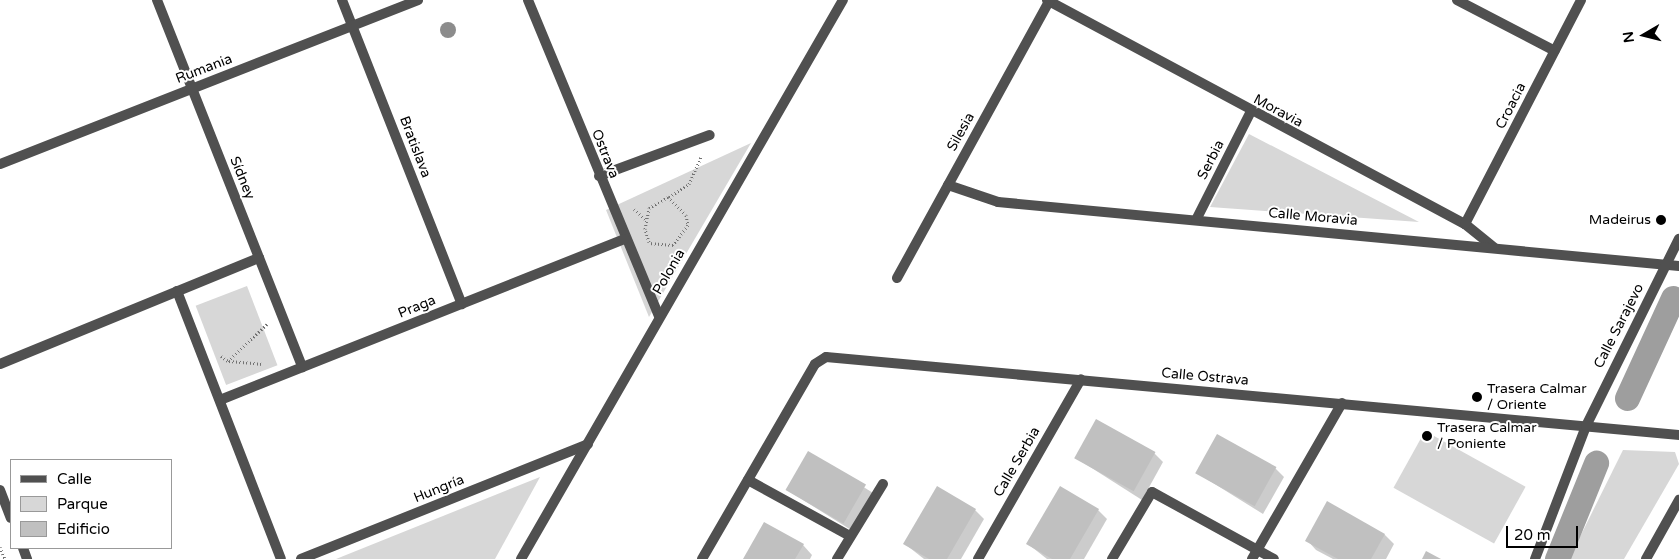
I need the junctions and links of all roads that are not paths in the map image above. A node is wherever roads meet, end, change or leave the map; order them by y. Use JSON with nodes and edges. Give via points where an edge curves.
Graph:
{"nodes":[{"id":1,"x":157,"y":0,"type":"edge"},
{"id":2,"x":342,"y":0,"type":"edge"},
{"id":3,"x":418,"y":0,"type":"edge"},
{"id":4,"x":528,"y":0,"type":"edge"},
{"id":5,"x":843,"y":0,"type":"edge"},
{"id":6,"x":1048,"y":0,"type":"edge"},
{"id":7,"x":1457,"y":0,"type":"edge"},
{"id":8,"x":1581,"y":0,"type":"edge"},
{"id":9,"x":352,"y":26,"type":"junction"},
{"id":10,"x":1555,"y":51,"type":"junction"},
{"id":11,"x":192,"y":89,"type":"junction"},
{"id":12,"x":1250,"y":113,"type":"junction"},
{"id":13,"x":710,"y":135,"type":"road end"},
{"id":14,"x":0,"y":164,"type":"edge"},
{"id":15,"x":599,"y":176,"type":"junction"},
{"id":16,"x":948,"y":185,"type":"junction"},
{"id":17,"x":1196,"y":220,"type":"junction"},
{"id":18,"x":1465,"y":224,"type":"junction"},
{"id":19,"x":624,"y":239,"type":"junction"},
{"id":20,"x":1679,"y":239,"type":"edge"},
{"id":21,"x":1495,"y":248,"type":"junction"},
{"id":22,"x":259,"y":258,"type":"junction"},
{"id":23,"x":1665,"y":265,"type":"junction"},
{"id":24,"x":1679,"y":266,"type":"edge"},
{"id":25,"x":897,"y":278,"type":"dead end"},
{"id":26,"x":177,"y":291,"type":"junction"},
{"id":27,"x":462,"y":304,"type":"junction"},
{"id":28,"x":659,"y":317,"type":"junction"},
{"id":29,"x":0,"y":364,"type":"edge"},
{"id":30,"x":302,"y":367,"type":"junction"},
{"id":31,"x":1081,"y":379,"type":"junction"},
{"id":32,"x":220,"y":400,"type":"junction"},
{"id":33,"x":1342,"y":403,"type":"junction"},
{"id":34,"x":1586,"y":426,"type":"junction"},
{"id":35,"x":1679,"y":435,"type":"edge"},
{"id":36,"x":588,"y":444,"type":"junction"},
{"id":37,"x":748,"y":480,"type":"junction"},
{"id":38,"x":883,"y":484,"type":"dead end"},
{"id":39,"x":0,"y":490,"type":"edge"},
{"id":40,"x":1679,"y":500,"type":"edge"},
{"id":41,"x":10,"y":515,"type":"edge"},
{"id":42,"x":850,"y":536,"type":"junction"},
{"id":43,"x":1258,"y":550,"type":"junction"},
{"id":44,"x":281,"y":559,"type":"edge"},
{"id":45,"x":301,"y":559,"type":"edge"},
{"id":46,"x":522,"y":559,"type":"edge"},
{"id":47,"x":702,"y":559,"type":"edge"},
{"id":48,"x":836,"y":559,"type":"edge"},
{"id":49,"x":978,"y":559,"type":"edge"},
{"id":50,"x":1112,"y":559,"type":"edge"},
{"id":51,"x":1252,"y":559,"type":"edge"},
{"id":52,"x":1274,"y":559,"type":"edge"},
{"id":53,"x":1535,"y":559,"type":"edge"},
{"id":54,"x":1646,"y":559,"type":"edge"}],
"edges":[{"from":1,"to":11,"type":"street","name":"Sídney"},
{"from":2,"to":9,"type":"street","name":"Bratislava"},
{"from":3,"to":9,"type":"street","name":"Rumania"},
{"from":4,"to":15,"type":"street","name":"Ostrava"},
{"from":5,"to":28,"type":"street","name":"Polonia"},
{"from":6,"to":12,"type":"street","name":"Moravia"},
{"from":6,"to":16,"type":"street","name":"Silesia"},
{"from":7,"to":10,"type":"street"},
{"from":8,"to":10,"type":"street","name":"Croacia"},
{"from":9,"to":11,"type":"street","name":"Rumania"},
{"from":9,"to":27,"type":"street","name":"Bratislava"},
{"from":10,"to":18,"type":"street","name":"Croacia"},
{"from":11,"to":14,"type":"street","name":"Rumania"},
{"from":11,"to":22,"type":"street","name":"Sídney"},
{"from":12,"to":17,"type":"street","name":"Serbia"},
{"from":12,"to":18,"type":"street","name":"Moravia"},
{"from":13,"to":15,"type":"street"},
{"from":15,"to":19,"type":"street","name":"Ostrava"},
{"from":16,"to":17,"type":"street","name":"Calle Moravia","via":[[991,201]]},
{"from":16,"to":25,"type":"street","name":"Silesia"},
{"from":17,"to":21,"type":"street","name":"Calle Moravia"},
{"from":18,"to":21,"type":"street","name":"Moravia"},
{"from":19,"to":27,"type":"street","name":"Praga"},
{"from":19,"to":28,"type":"street","name":"Ostrava"},
{"from":20,"to":23,"type":"street","name":"Calle Sarajevo"},
{"from":21,"to":23,"type":"street","name":"Calle Moravia"},
{"from":22,"to":26,"type":"street"},
{"from":22,"to":30,"type":"street","name":"Sídney"},
{"from":23,"to":24,"type":"street","name":"Calle Moravia"},
{"from":23,"to":34,"type":"street","name":"Calle Sarajevo"},
{"from":26,"to":29,"type":"street"},
{"from":26,"to":32,"type":"street"},
{"from":27,"to":30,"type":"street","name":"Praga"},
{"from":28,"to":36,"type":"street","name":"Polonia"},
{"from":30,"to":32,"type":"street","name":"Praga"},
{"from":31,"to":33,"type":"street","name":"Calle Ostrava"},
{"from":31,"to":37,"type":"street","name":"Calle Ostrava","via":[[822,358]]},
{"from":31,"to":49,"type":"street","name":"Calle Serbia"},
{"from":32,"to":44,"type":"street"},
{"from":33,"to":34,"type":"street","name":"Calle Ostrava"},
{"from":33,"to":43,"type":"street"},
{"from":34,"to":35,"type":"street"},
{"from":34,"to":53,"type":"street","name":"Calle Sarajevo"},
{"from":36,"to":45,"type":"street","name":"Hungría"},
{"from":36,"to":46,"type":"street","name":"Polonia"},
{"from":37,"to":42,"type":"street"},
{"from":37,"to":47,"type":"street"},
{"from":38,"to":42,"type":"street"},
{"from":39,"to":41,"type":"street"},
{"from":40,"to":54,"type":"street"},
{"from":42,"to":48,"type":"street"},
{"from":43,"to":50,"type":"street","via":[[1152,492]]},
{"from":43,"to":51,"type":"street"},
{"from":43,"to":52,"type":"street"}]}
